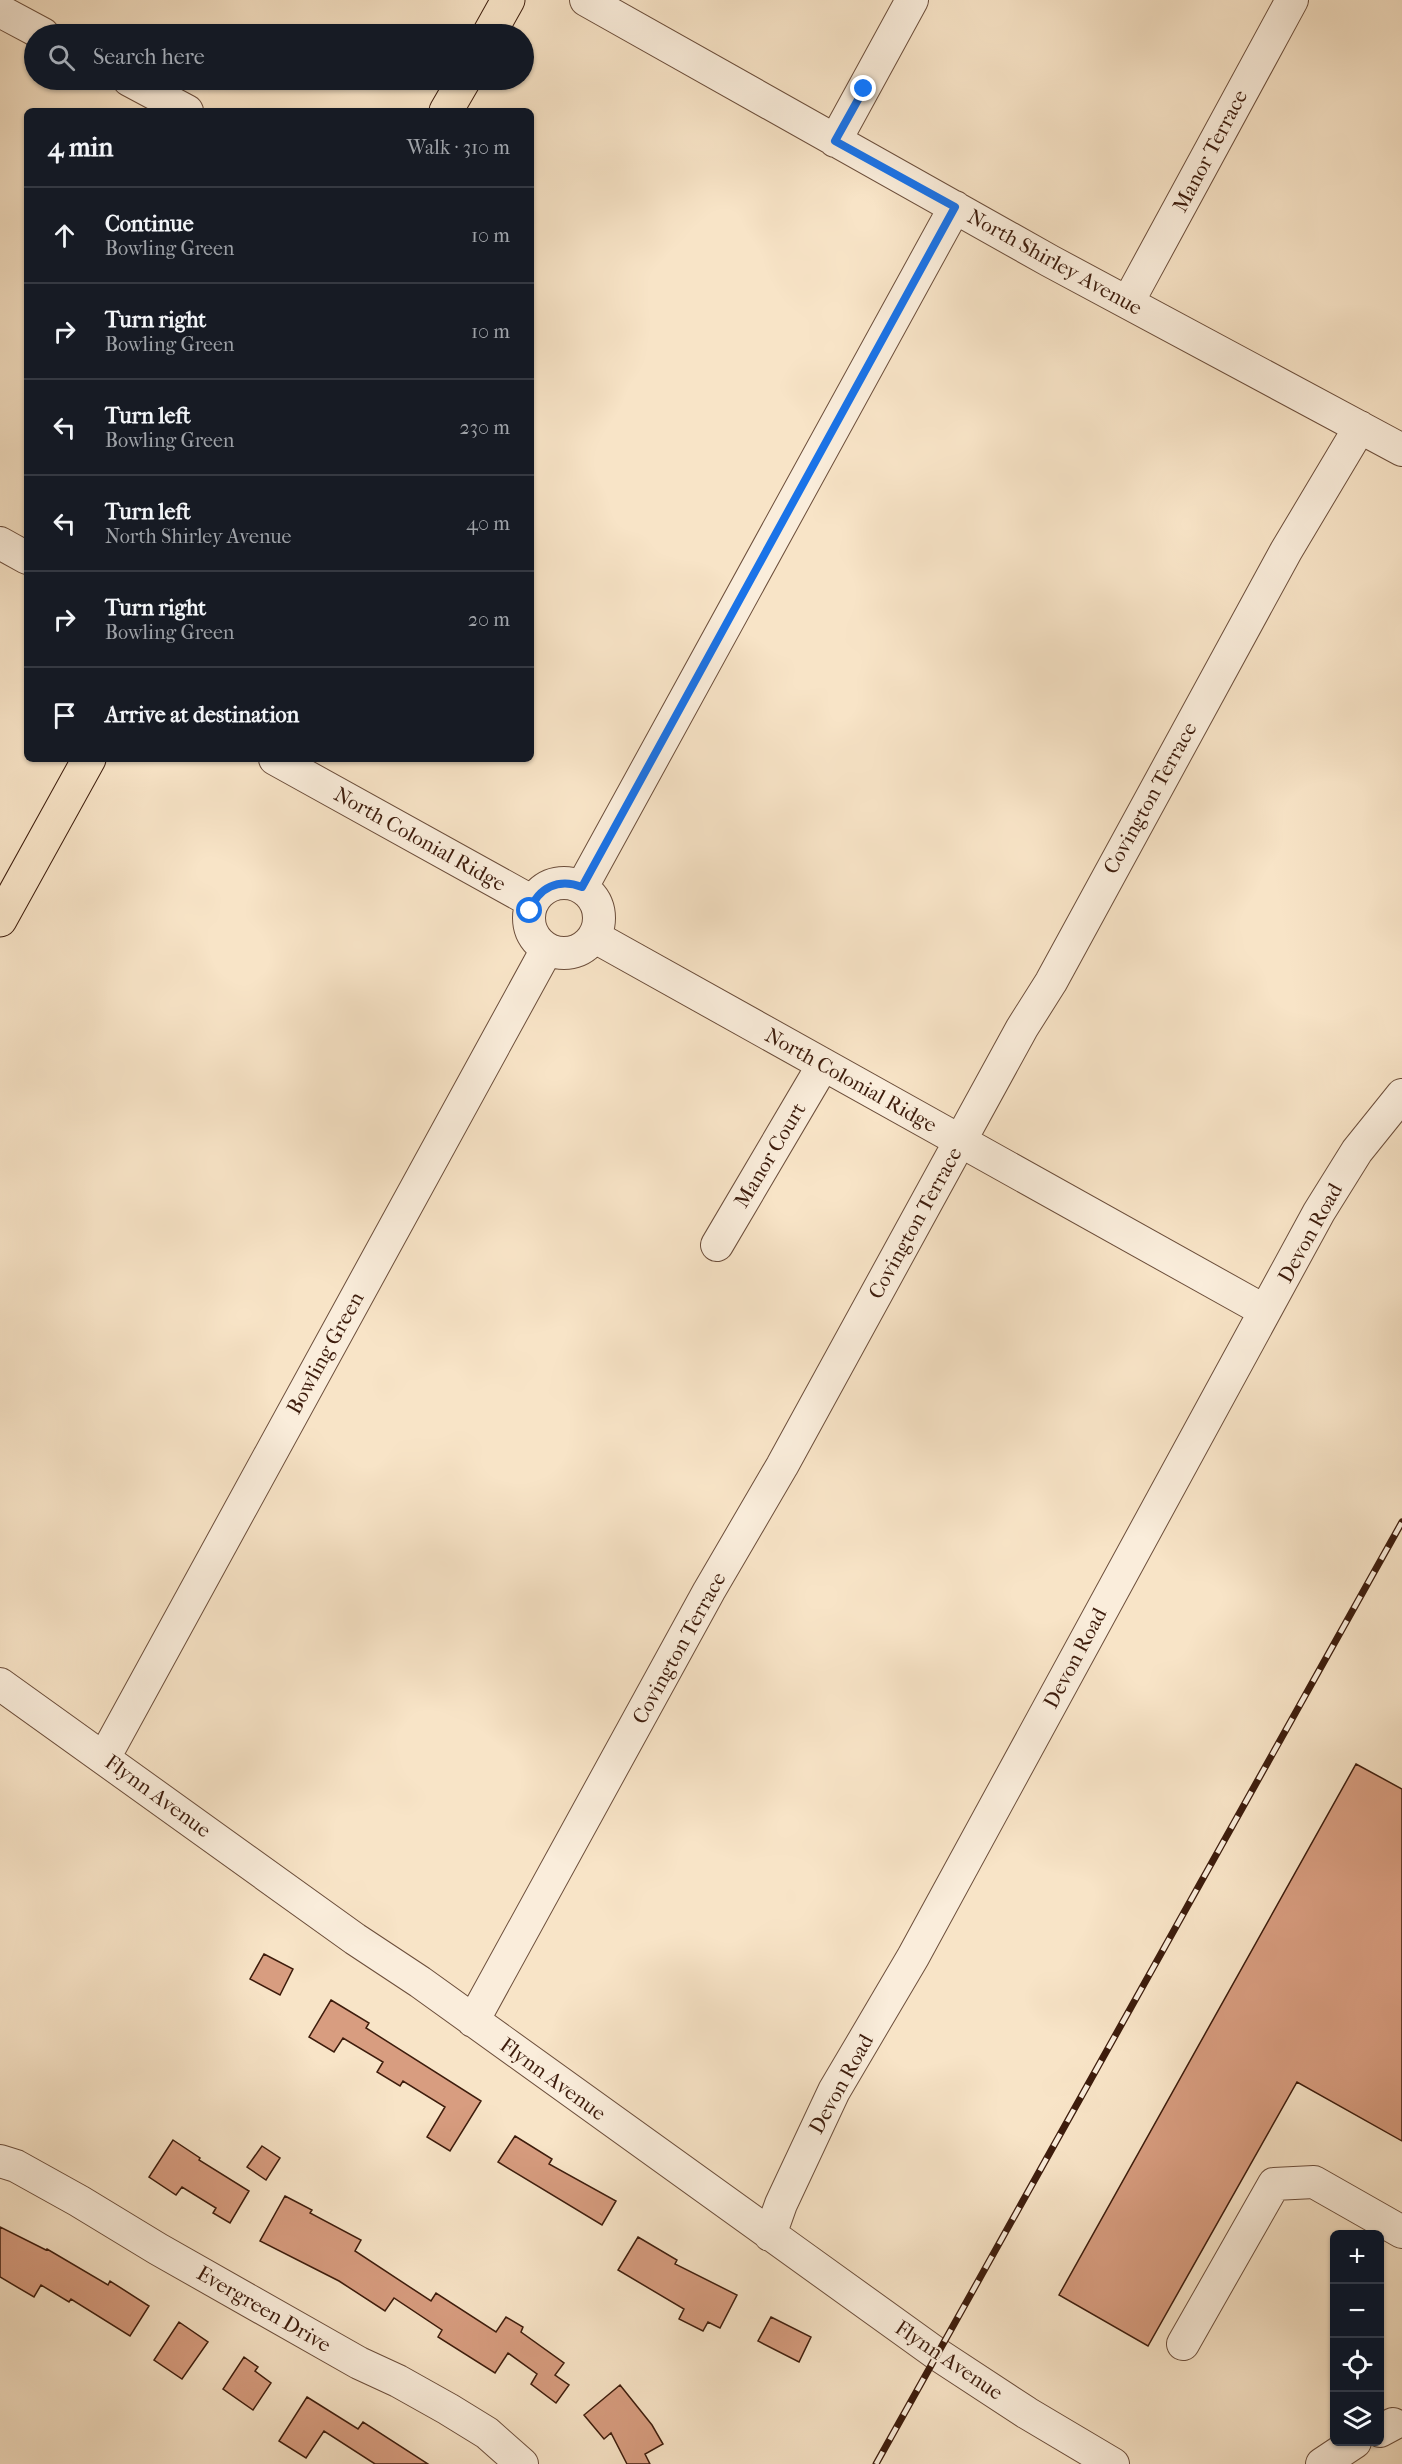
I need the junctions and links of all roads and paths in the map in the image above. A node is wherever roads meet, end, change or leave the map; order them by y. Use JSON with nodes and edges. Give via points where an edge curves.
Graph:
{"nodes":[{"id":1,"x":508,"y":0,"type":"edge"},
{"id":2,"x":586,"y":0,"type":"edge"},
{"id":3,"x":912,"y":0,"type":"edge"},
{"id":4,"x":1292,"y":0,"type":"edge"},
{"id":5,"x":0,"y":11,"type":"edge"},
{"id":6,"x":24,"y":24,"type":"edge"},
{"id":7,"x":495,"y":24,"type":"edge"},
{"id":8,"x":148,"y":90,"type":"edge"},
{"id":9,"x":458,"y":90,"type":"edge"},
{"id":10,"x":181,"y":108,"type":"edge"},
{"id":11,"x":448,"y":108,"type":"edge"},
{"id":12,"x":835,"y":141,"type":"junction"},
{"id":13,"x":955,"y":207,"type":"junction"},
{"id":14,"x":1128,"y":302,"type":"junction"},
{"id":15,"x":1360,"y":428,"type":"junction"},
{"id":16,"x":1402,"y":450,"type":"edge"},
{"id":17,"x":0,"y":543,"type":"edge"},
{"id":18,"x":24,"y":556,"type":"edge"},
{"id":19,"x":87,"y":762,"type":"edge"},
{"id":20,"x":280,"y":762,"type":"edge"},
{"id":21,"x":582,"y":887,"type":"junction"},
{"id":22,"x":533,"y":902,"type":"junction"},
{"id":23,"x":2,"y":911,"type":"edge"},
{"id":24,"x":595,"y":937,"type":"junction"},
{"id":25,"x":547,"y":949,"type":"junction"},
{"id":26,"x":823,"y":1065,"type":"junction"},
{"id":27,"x":1402,"y":1095,"type":"edge"},
{"id":28,"x":960,"y":1141,"type":"junction"},
{"id":29,"x":717,"y":1245,"type":"dead end"},
{"id":30,"x":1265,"y":1311,"type":"junction"},
{"id":31,"x":0,"y":1684,"type":"edge"},
{"id":32,"x":104,"y":1758,"type":"junction"},
{"id":33,"x":473,"y":2020,"type":"junction"},
{"id":34,"x":0,"y":2161,"type":"edge"},
{"id":35,"x":1402,"y":2232,"type":"edge"},
{"id":36,"x":770,"y":2235,"type":"junction"},
{"id":37,"x":1183,"y":2344,"type":"dead end"},
{"id":38,"x":1349,"y":2446,"type":"edge"},
{"id":39,"x":522,"y":2464,"type":"edge"},
{"id":40,"x":1113,"y":2464,"type":"edge"},
{"id":41,"x":1322,"y":2464,"type":"edge"}],
"edges":[{"from":1,"to":7,"type":"main road"},
{"from":2,"to":12,"type":"street","name":"North Shirley Avenue"},
{"from":3,"to":12,"type":"street"},
{"from":4,"to":14,"type":"street","name":"Manor Terrace"},
{"from":5,"to":6,"type":"street"},
{"from":8,"to":10,"type":"street"},
{"from":9,"to":11,"type":"main road"},
{"from":12,"to":13,"type":"street","name":"North Shirley Avenue"},
{"from":13,"to":14,"type":"street","name":"North Shirley Avenue"},
{"from":13,"to":21,"type":"street"},
{"from":14,"to":15,"type":"street","name":"North Shirley Avenue"},
{"from":15,"to":16,"type":"street","name":"North Shirley Avenue"},
{"from":15,"to":28,"type":"street","name":"Covington Terrace","via":[[1286,551]]},
{"from":17,"to":18,"type":"street"},
{"from":19,"to":23,"type":"main road"},
{"from":20,"to":22,"type":"street","name":"North Colonial Ridge"},
{"from":21,"to":22,"type":"street","via":[[571,883],[549,886]]},
{"from":21,"to":24,"type":"street","via":[[591,894],[600,914]]},
{"from":22,"to":25,"type":"street","via":[[531,928]]},
{"from":24,"to":25,"type":"street","via":[[579,951]]},
{"from":24,"to":26,"type":"street","name":"North Colonial Ridge"},
{"from":25,"to":32,"type":"street","name":"Bowling Green"},
{"from":26,"to":28,"type":"street","name":"North Colonial Ridge"},
{"from":26,"to":29,"type":"street","name":"Manor Court"},
{"from":27,"to":30,"type":"street","name":"Devon Road","via":[[1357,1151]]},
{"from":28,"to":30,"type":"street","name":"North Colonial Ridge"},
{"from":28,"to":33,"type":"street","name":"Covington Terrace"},
{"from":30,"to":36,"type":"street","name":"Devon Road","via":[[913,1957],[834,2091]]},
{"from":31,"to":32,"type":"street","name":"Flynn Avenue"},
{"from":32,"to":33,"type":"street","name":"Flynn Avenue"},
{"from":33,"to":36,"type":"street","name":"Flynn Avenue"},
{"from":34,"to":39,"type":"street","name":"Evergreen Drive","via":[[79,2200],[359,2363],[440,2404],[487,2433]]},
{"from":35,"to":37,"type":"street","via":[[1314,2182],[1274,2184]]},
{"from":36,"to":40,"type":"street","name":"Flynn Avenue","via":[[938,2354]]},
{"from":38,"to":41,"type":"street"}]}
